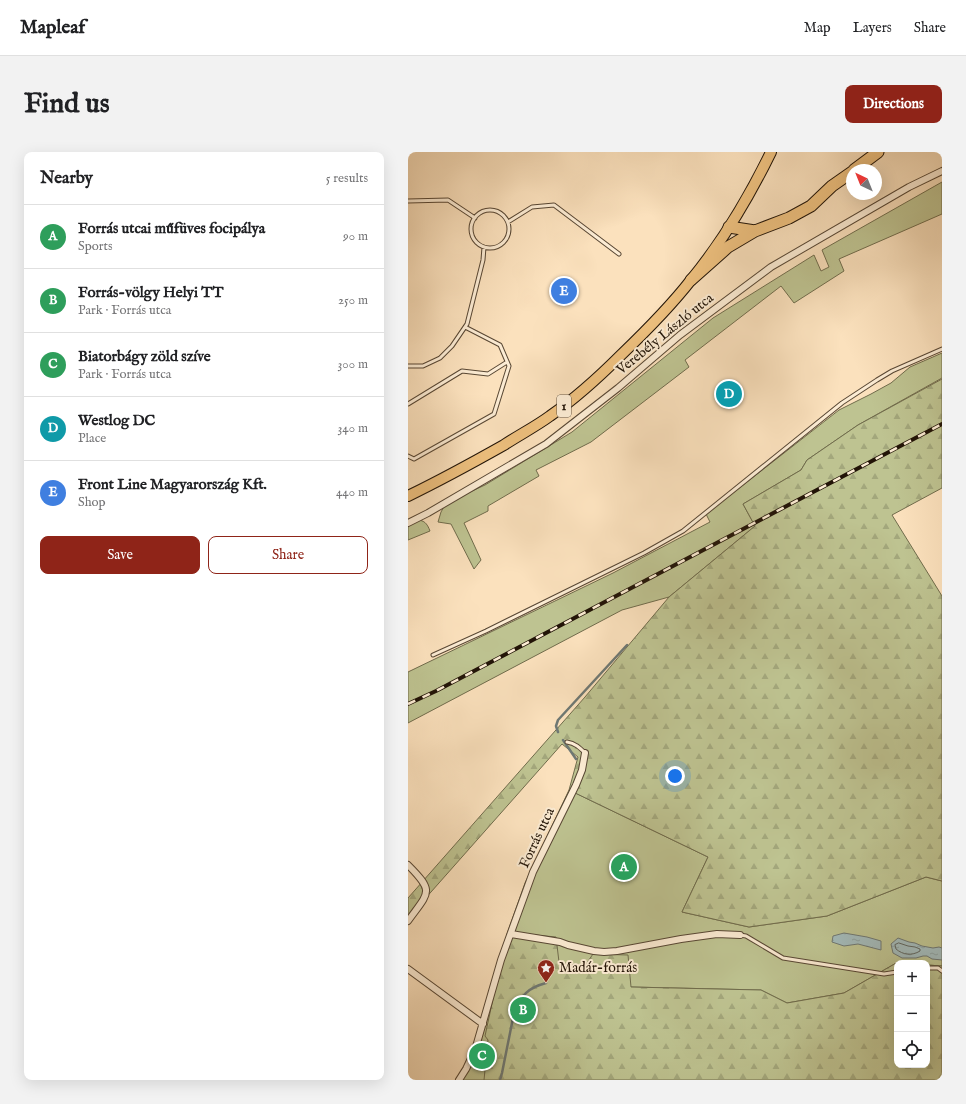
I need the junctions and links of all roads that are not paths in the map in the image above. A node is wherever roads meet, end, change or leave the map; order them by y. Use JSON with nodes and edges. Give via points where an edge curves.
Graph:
{"nodes":[{"id":1,"x":771,"y":152,"type":"edge"},
{"id":2,"x":878,"y":152,"type":"edge"},
{"id":3,"x":862,"y":164,"type":"edge"},
{"id":4,"x":942,"y":170,"type":"edge"},
{"id":5,"x":846,"y":176,"type":"edge"},
{"id":6,"x":408,"y":201,"type":"edge"},
{"id":7,"x":475,"y":218,"type":"junction"},
{"id":8,"x":508,"y":222,"type":"junction"},
{"id":9,"x":729,"y":227,"type":"junction"},
{"id":10,"x":756,"y":231,"type":"junction"},
{"id":11,"x":484,"y":247,"type":"junction"},
{"id":12,"x":619,"y":254,"type":"dead end"},
{"id":13,"x":692,"y":280,"type":"junction"},
{"id":14,"x":465,"y":327,"type":"junction"},
{"id":15,"x":942,"y":349,"type":"edge"},
{"id":16,"x":507,"y":362,"type":"junction"},
{"id":17,"x":408,"y":366,"type":"edge"},
{"id":18,"x":408,"y":404,"type":"edge"},
{"id":19,"x":408,"y":456,"type":"edge"},
{"id":20,"x":408,"y":496,"type":"edge"},
{"id":21,"x":408,"y":523,"type":"edge"},
{"id":22,"x":433,"y":655,"type":"dead end"},
{"id":23,"x":568,"y":742,"type":"dead end"},
{"id":24,"x":585,"y":753,"type":"joint"},
{"id":25,"x":408,"y":865,"type":"edge"},
{"id":26,"x":408,"y":921,"type":"edge"},
{"id":27,"x":511,"y":934,"type":"junction"},
{"id":28,"x":740,"y":935,"type":"joint"},
{"id":29,"x":930,"y":968,"type":"edge"},
{"id":30,"x":408,"y":970,"type":"edge"},
{"id":31,"x":942,"y":971,"type":"edge"},
{"id":32,"x":894,"y":972,"type":"edge"},
{"id":33,"x":483,"y":1024,"type":"junction"},
{"id":34,"x":460,"y":1080,"type":"edge"}],
"edges":[{"from":1,"to":9,"type":"main road","number":"1"},
{"from":2,"to":3,"type":"highway"},
{"from":4,"to":21,"type":"street","name":"Verebély László utca","via":[[771,267],[680,335],[546,444]]},
{"from":5,"to":10,"type":"highway","via":[[811,206]]},
{"from":6,"to":7,"type":"lane","via":[[448,200]]},
{"from":7,"to":8,"type":"lane","via":[[480,213],[493,210],[504,216]]},
{"from":7,"to":11,"type":"lane","via":[[471,233],[478,244]]},
{"from":8,"to":11,"type":"lane","via":[[508,235],[503,243],[497,247]]},
{"from":8,"to":12,"type":"lane","via":[[532,207],[554,205]]},
{"from":9,"to":10,"type":"highway"},
{"from":9,"to":13,"type":"main road","number":"1"},
{"from":10,"to":13,"type":"highway","via":[[728,247]]},
{"from":11,"to":14,"type":"lane","via":[[483,260]]},
{"from":13,"to":20,"type":"main road","number":"1","via":[[634,343],[568,403],[496,449]]},
{"from":14,"to":16,"type":"lane","via":[[500,345]]},
{"from":14,"to":17,"type":"lane","via":[[440,358],[423,366]]},
{"from":15,"to":22,"type":"lane","via":[[892,371],[842,403],[683,531],[493,628]]},
{"from":16,"to":18,"type":"lane","via":[[488,374],[462,370]]},
{"from":16,"to":19,"type":"lane","via":[[509,366],[494,414],[414,459]]},
{"from":23,"to":24,"type":"lane","via":[[572,742]]},
{"from":24,"to":27,"type":"street","name":"Forrás utca","via":[[576,785],[533,872]]},
{"from":25,"to":26,"type":"street","via":[[421,878],[427,892]]},
{"from":27,"to":28,"type":"street","via":[[594,951],[617,951],[717,934]]},
{"from":27,"to":33,"type":"street","name":"Forrás utca"},
{"from":28,"to":32,"type":"lane","via":[[784,958],[884,974]]},
{"from":29,"to":31,"type":"lane"},
{"from":30,"to":33,"type":"street"},
{"from":33,"to":34,"type":"street","name":"Forrás utca","via":[[475,1050]]}]}
